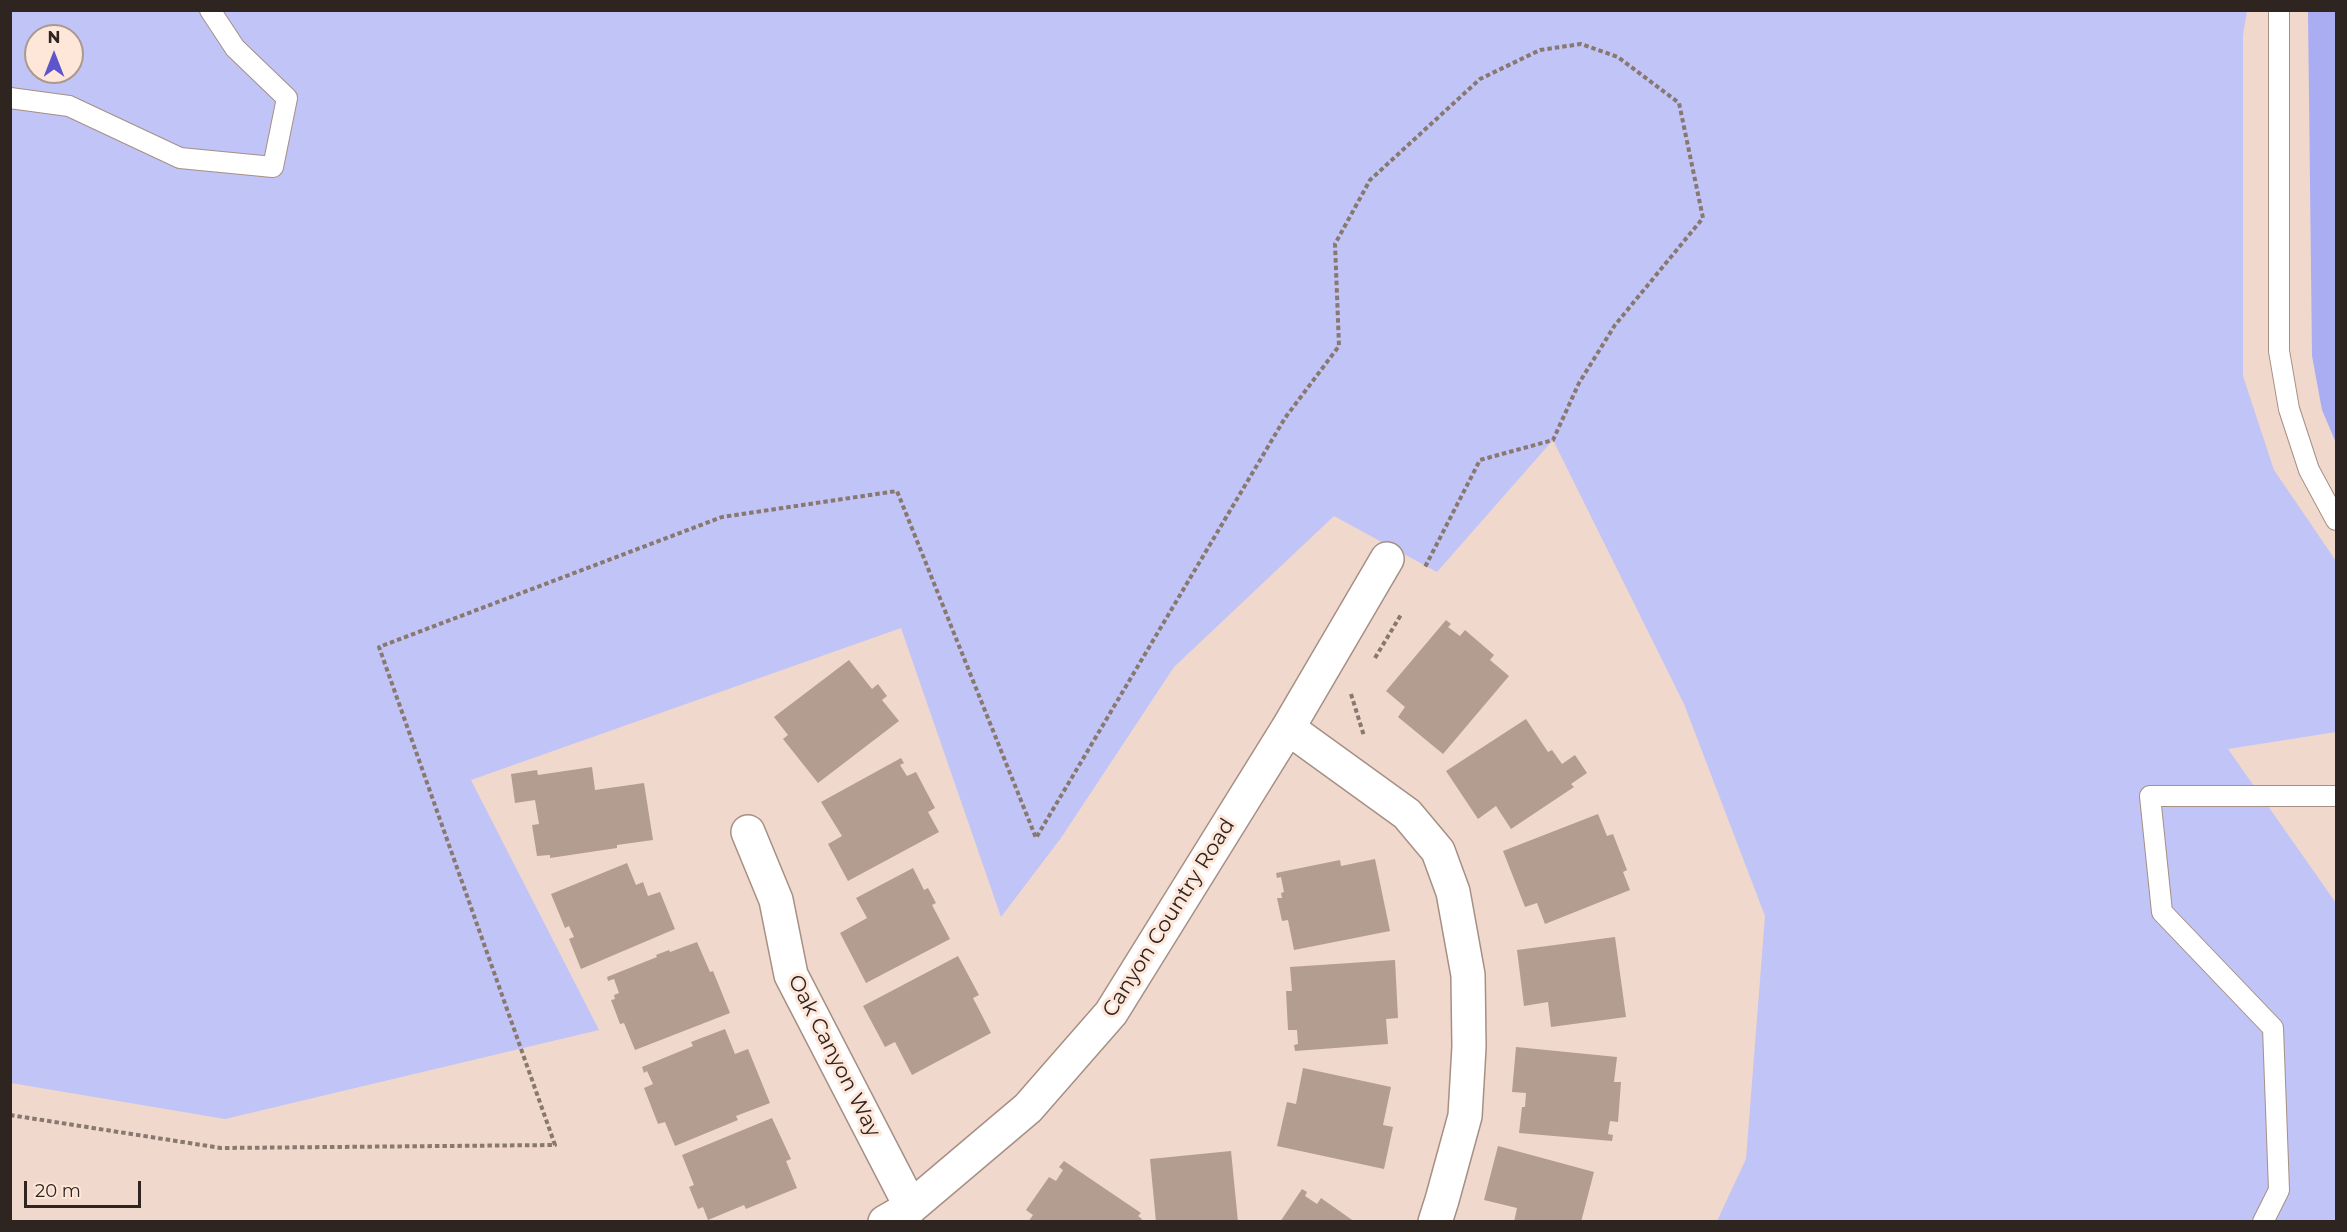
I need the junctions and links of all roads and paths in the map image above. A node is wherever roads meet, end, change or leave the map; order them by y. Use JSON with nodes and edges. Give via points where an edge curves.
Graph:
{"nodes":[{"id":1,"x":210,"y":10,"type":"edge"},
{"id":2,"x":2279,"y":10,"type":"edge"},
{"id":3,"x":10,"y":98,"type":"edge"},
{"id":4,"x":2337,"y":520,"type":"edge"},
{"id":5,"x":1387,"y":559,"type":"dead end"},
{"id":6,"x":1422,"y":574,"type":"dead end"},
{"id":7,"x":1406,"y":605,"type":"dead end"},
{"id":8,"x":1371,"y":665,"type":"dead end"},
{"id":9,"x":1358,"y":684,"type":"dead end"},
{"id":10,"x":1288,"y":728,"type":"junction"},
{"id":11,"x":1367,"y":747,"type":"dead end"},
{"id":12,"x":2337,"y":796,"type":"edge"},
{"id":13,"x":748,"y":832,"type":"dead end"},
{"id":14,"x":10,"y":1114,"type":"edge"},
{"id":15,"x":898,"y":1214,"type":"edge"},
{"id":16,"x":1435,"y":1221,"type":"edge"},
{"id":17,"x":2262,"y":1221,"type":"edge"}],
"edges":[{"from":1,"to":3,"type":"lane","via":[[235,48],[287,98],[273,167],[180,158],[69,106]]},
{"from":2,"to":4,"type":"lane","via":[[2278,351],[2289,409],[2309,470]]},
{"from":5,"to":10,"type":"street","name":"Canyon Country Road"},
{"from":6,"to":14,"type":"path","via":[[1480,460],[1553,440],[1579,383],[1615,325],[1703,218],[1679,103],[1618,57],[1581,44],[1539,50],[1480,79],[1370,180],[1335,244],[1339,346],[1285,418],[1036,838],[897,491],[722,517],[379,647],[555,1145],[221,1148]]},
{"from":7,"to":8,"type":"path"},
{"from":9,"to":11,"type":"path","via":[[1351,694]]},
{"from":10,"to":15,"type":"street","name":"Canyon Country Road","via":[[1111,1013],[1028,1108]]},
{"from":10,"to":16,"type":"street","via":[[1407,814],[1438,851],[1453,892],[1468,975],[1469,1047],[1465,1116]]},
{"from":12,"to":17,"type":"lane","via":[[2150,796],[2162,912],[2272,1028],[2278,1190]]},
{"from":13,"to":15,"type":"street","name":"Oak Canyon Way","via":[[776,900],[791,975]]}]}
